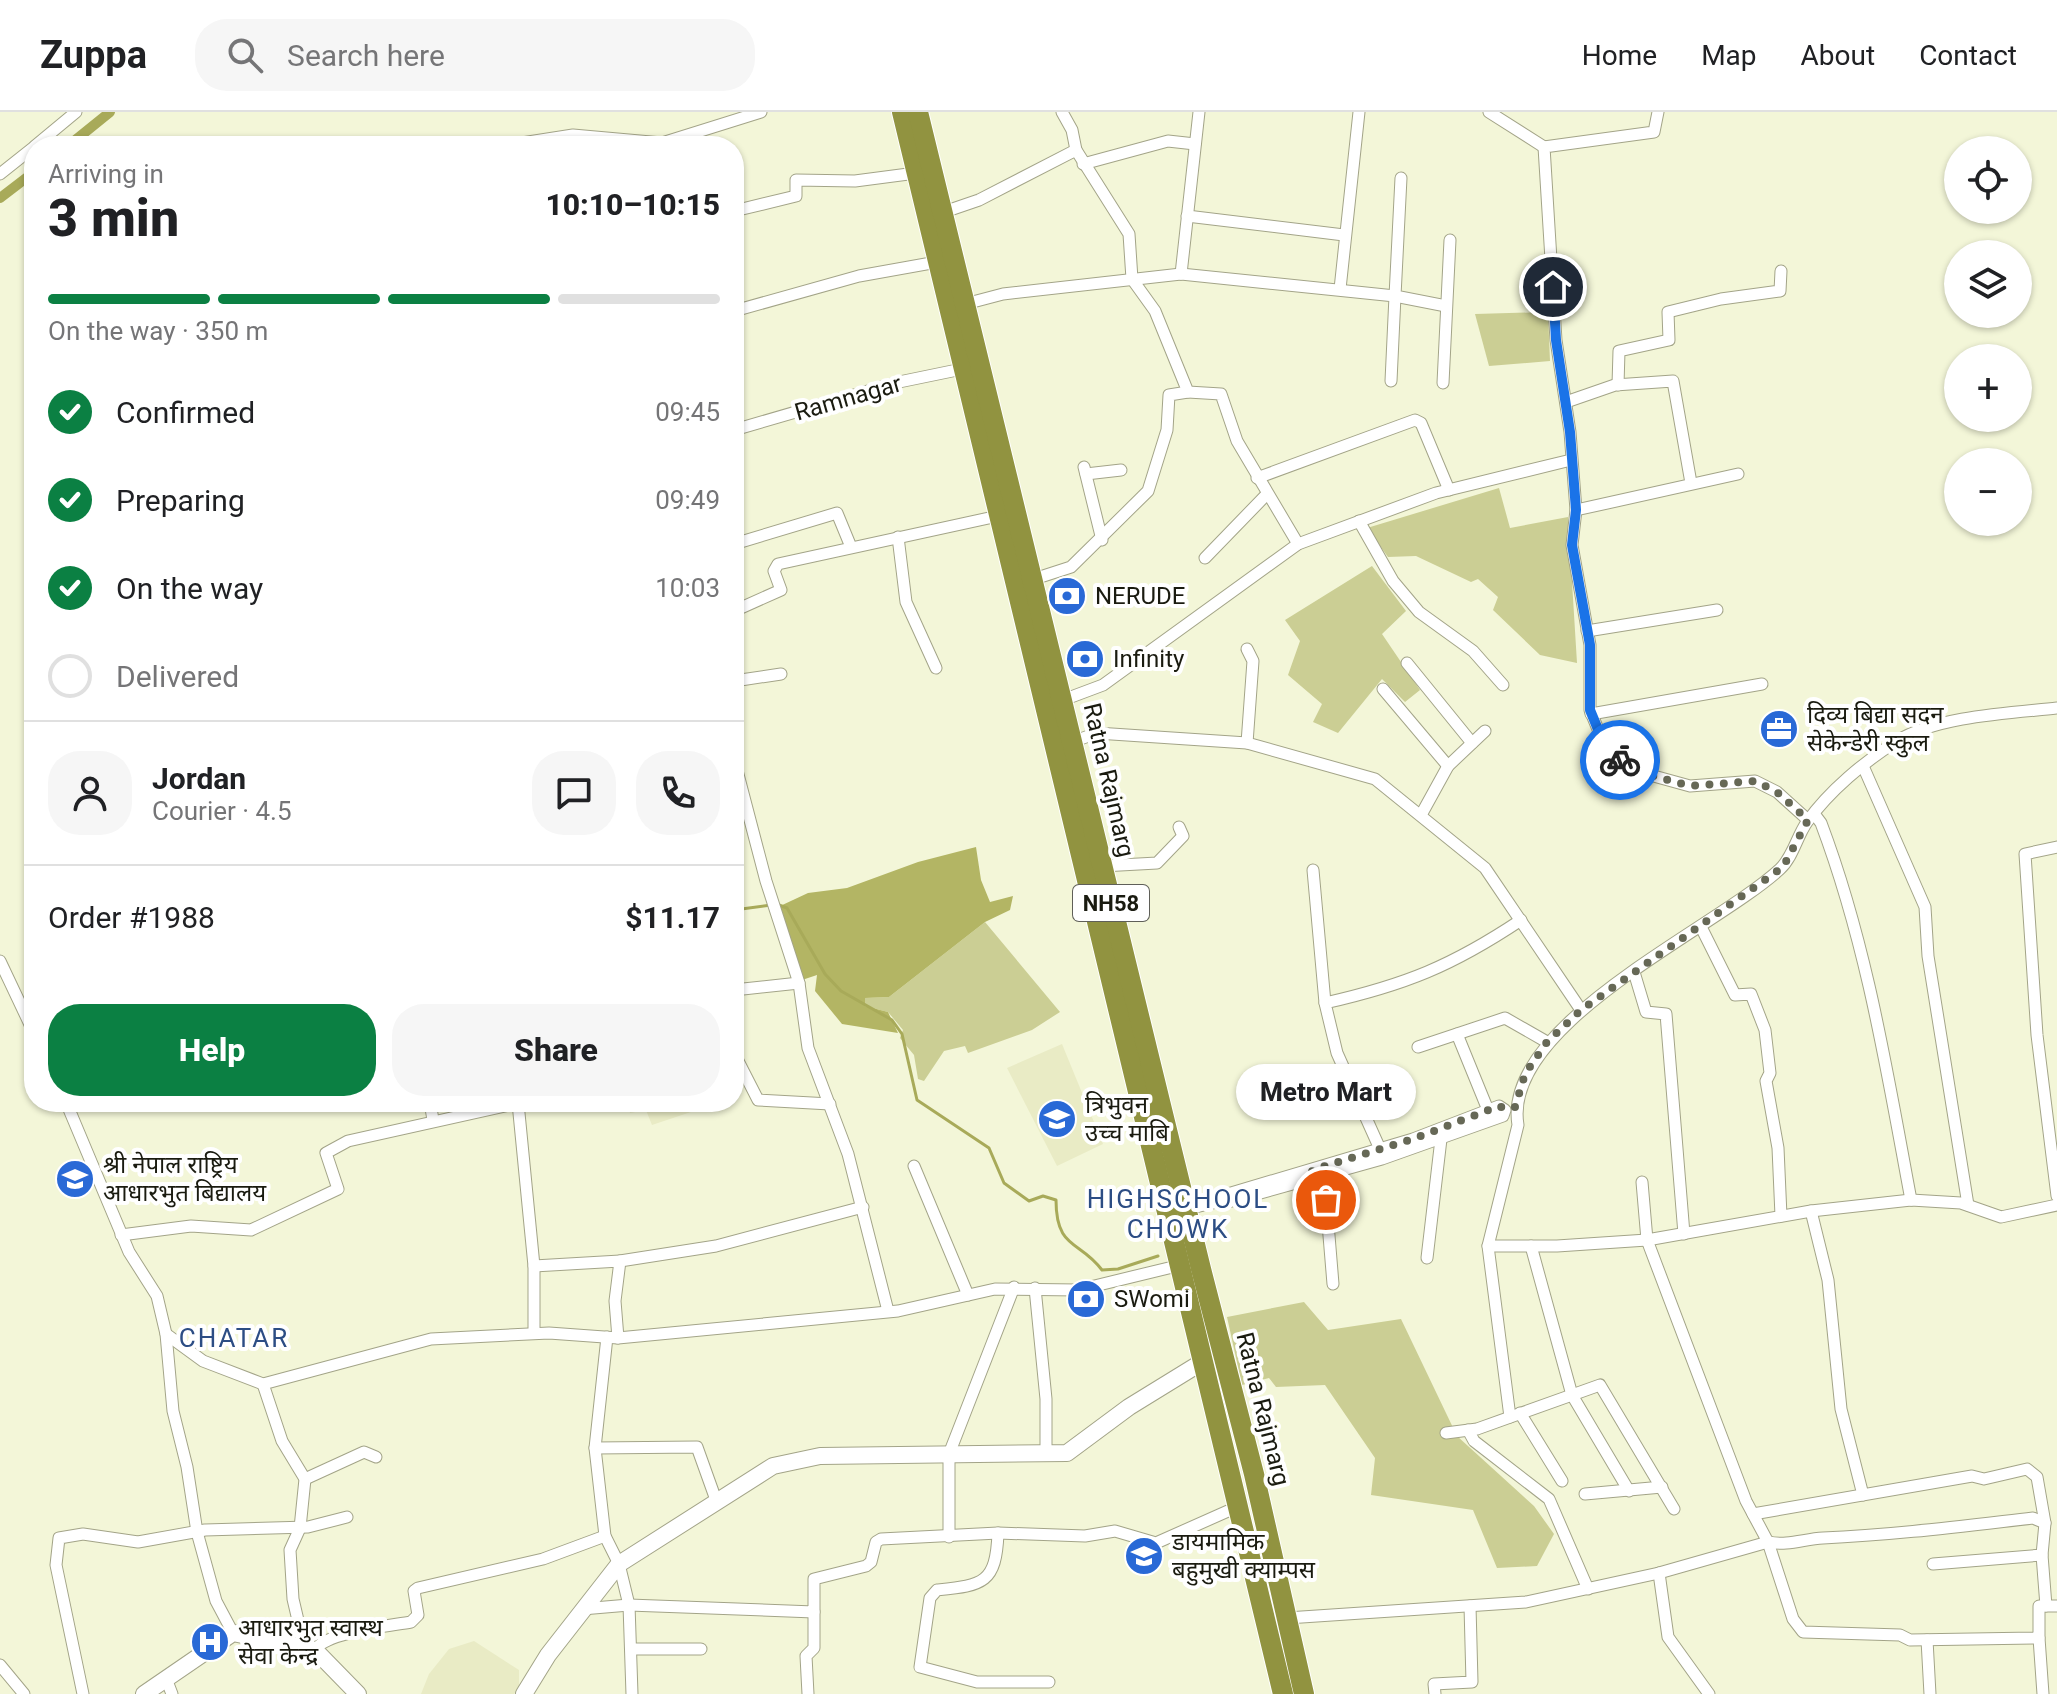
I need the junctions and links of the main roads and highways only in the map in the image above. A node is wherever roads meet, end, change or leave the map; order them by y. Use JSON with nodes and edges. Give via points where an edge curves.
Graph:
{"nodes":[{"id":1,"x":902,"y":112,"type":"edge"},
{"id":2,"x":918,"y":112,"type":"edge"},
{"id":3,"x":1283,"y":1694,"type":"edge"},
{"id":4,"x":1304,"y":1694,"type":"edge"}],
"edges":[{"from":1,"to":3,"type":"highway","name":"Ratna Rajmarg","number":"NH58","via":[[1207,1359]]},
{"from":2,"to":4,"type":"highway","name":"Ratna Rajmarg","number":"NH58"}]}
